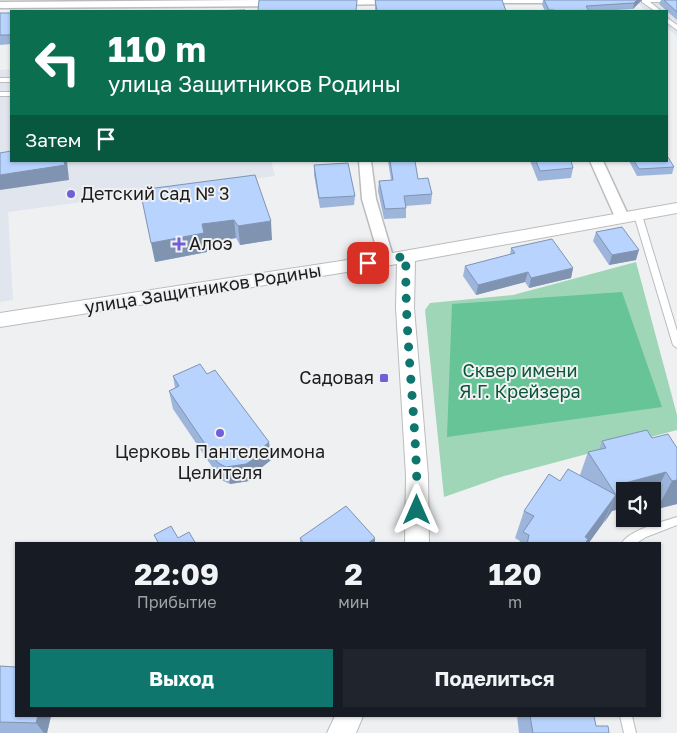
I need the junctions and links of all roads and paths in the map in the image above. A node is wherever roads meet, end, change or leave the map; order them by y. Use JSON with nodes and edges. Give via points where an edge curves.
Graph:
{"nodes":[{"id":1,"x":438,"y":0,"type":"edge"},
{"id":2,"x":498,"y":0,"type":"edge"},
{"id":3,"x":552,"y":0,"type":"edge"},
{"id":4,"x":666,"y":0,"type":"edge"},
{"id":5,"x":644,"y":1,"type":"edge"},
{"id":6,"x":323,"y":2,"type":"edge"},
{"id":7,"x":294,"y":3,"type":"edge"},
{"id":8,"x":0,"y":5,"type":"edge"},
{"id":9,"x":526,"y":6,"type":"edge"},
{"id":10,"x":657,"y":10,"type":"edge"},
{"id":11,"x":365,"y":162,"type":"edge"},
{"id":12,"x":597,"y":162,"type":"edge"},
{"id":13,"x":677,"y":208,"type":"edge"},
{"id":14,"x":630,"y":216,"type":"junction"},
{"id":15,"x":397,"y":258,"type":"junction"},
{"id":16,"x":0,"y":320,"type":"edge"},
{"id":17,"x":675,"y":331,"type":"edge"},
{"id":18,"x":677,"y":345,"type":"edge"},
{"id":19,"x":677,"y":521,"type":"edge"},
{"id":20,"x":417,"y":542,"type":"edge"},
{"id":21,"x":629,"y":542,"type":"edge"},
{"id":22,"x":349,"y":717,"type":"edge"},
{"id":23,"x":626,"y":717,"type":"edge"},
{"id":24,"x":341,"y":733,"type":"edge"},
{"id":25,"x":630,"y":733,"type":"edge"}],
"edges":[{"from":1,"to":6,"type":"street"},
{"from":2,"to":9,"type":"street"},
{"from":3,"to":9,"type":"street"},
{"from":4,"to":5,"type":"lane"},
{"from":5,"to":10,"type":"lane"},
{"from":7,"to":8,"type":"street"},
{"from":11,"to":15,"type":"street","via":[[369,198]]},
{"from":12,"to":14,"type":"street"},
{"from":13,"to":14,"type":"street","name":"улица Защитников Родины"},
{"from":14,"to":15,"type":"street","name":"улица Защитников Родины"},
{"from":14,"to":17,"type":"lane"},
{"from":15,"to":16,"type":"street","name":"улица Защитников Родины"},
{"from":15,"to":20,"type":"street","via":[[405,308],[418,476]]},
{"from":17,"to":18,"type":"lane"},
{"from":19,"to":21,"type":"lane"},
{"from":22,"to":24,"type":"street"},
{"from":23,"to":25,"type":"lane"}]}
